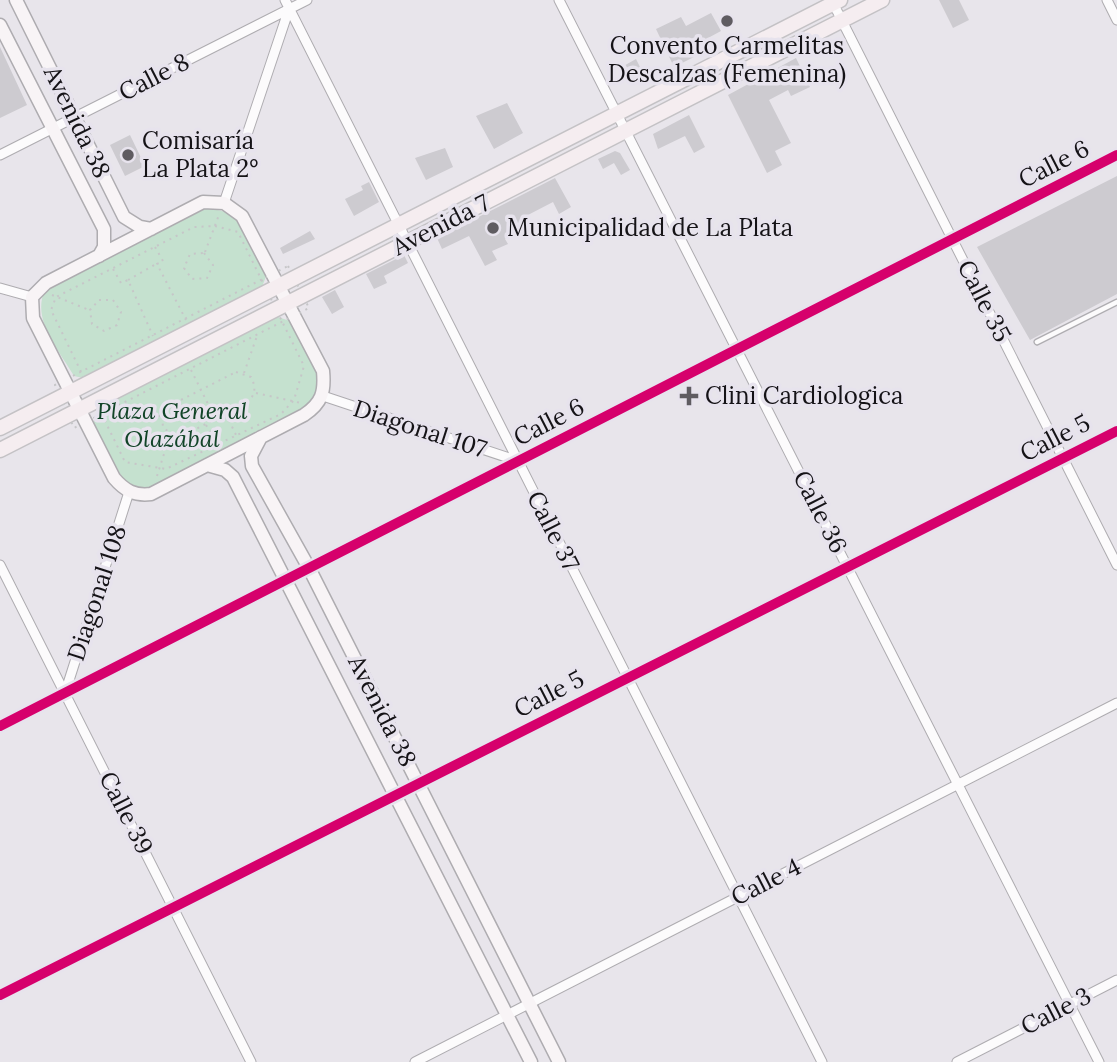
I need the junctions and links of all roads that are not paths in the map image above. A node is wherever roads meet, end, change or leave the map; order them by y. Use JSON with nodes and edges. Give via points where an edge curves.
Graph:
{"nodes":[{"id":1,"x":16,"y":0,"type":"edge"},
{"id":2,"x":307,"y":0,"type":"edge"},
{"id":3,"x":559,"y":0,"type":"edge"},
{"id":4,"x":882,"y":0,"type":"edge"},
{"id":5,"x":1107,"y":0,"type":"edge"},
{"id":6,"x":835,"y":1,"type":"edge"},
{"id":7,"x":287,"y":5,"type":"edge"},
{"id":8,"x":1117,"y":20,"type":"edge"},
{"id":9,"x":842,"y":21,"type":"junction"},
{"id":10,"x":0,"y":25,"type":"edge"},
{"id":11,"x":617,"y":113,"type":"junction"},
{"id":12,"x":73,"y":118,"type":"junction"},
{"id":13,"x":52,"y":128,"type":"junction"},
{"id":14,"x":626,"y":131,"type":"junction"},
{"id":15,"x":0,"y":155,"type":"edge"},
{"id":16,"x":1117,"y":155,"type":"edge"},
{"id":17,"x":224,"y":203,"type":"junction"},
{"id":18,"x":398,"y":224,"type":"junction"},
{"id":19,"x":151,"y":229,"type":"junction"},
{"id":20,"x":953,"y":239,"type":"junction"},
{"id":21,"x":407,"y":242,"type":"junction"},
{"id":22,"x":99,"y":256,"type":"junction"},
{"id":23,"x":279,"y":286,"type":"junction"},
{"id":24,"x":0,"y":288,"type":"edge"},
{"id":25,"x":35,"y":293,"type":"junction"},
{"id":26,"x":1117,"y":302,"type":"edge"},
{"id":27,"x":291,"y":310,"type":"junction"},
{"id":28,"x":1037,"y":342,"type":"dead end"},
{"id":29,"x":737,"y":349,"type":"junction"},
{"id":30,"x":70,"y":392,"type":"junction"},
{"id":31,"x":323,"y":396,"type":"junction"},
{"id":32,"x":80,"y":420,"type":"junction"},
{"id":33,"x":0,"y":428,"type":"edge"},
{"id":34,"x":1117,"y":431,"type":"edge"},
{"id":35,"x":261,"y":437,"type":"junction"},
{"id":36,"x":0,"y":450,"type":"edge"},
{"id":37,"x":1063,"y":458,"type":"junction"},
{"id":38,"x":518,"y":461,"type":"junction"},
{"id":39,"x":207,"y":465,"type":"junction"},
{"id":40,"x":130,"y":492,"type":"junction"},
{"id":41,"x":0,"y":565,"type":"edge"},
{"id":42,"x":1117,"y":565,"type":"edge"},
{"id":43,"x":847,"y":567,"type":"junction"},
{"id":44,"x":309,"y":568,"type":"junction"},
{"id":45,"x":287,"y":579,"type":"junction"},
{"id":46,"x":628,"y":678,"type":"junction"},
{"id":47,"x":65,"y":693,"type":"junction"},
{"id":48,"x":1117,"y":703,"type":"edge"},
{"id":49,"x":0,"y":726,"type":"edge"},
{"id":50,"x":418,"y":783,"type":"junction"},
{"id":51,"x":958,"y":784,"type":"junction"},
{"id":52,"x":396,"y":795,"type":"junction"},
{"id":53,"x":738,"y":896,"type":"junction"},
{"id":54,"x":173,"y":907,"type":"junction"},
{"id":55,"x":1117,"y":980,"type":"edge"},
{"id":56,"x":0,"y":995,"type":"edge"},
{"id":57,"x":530,"y":1004,"type":"junction"},
{"id":58,"x":1070,"y":1004,"type":"junction"},
{"id":59,"x":507,"y":1015,"type":"junction"},
{"id":60,"x":251,"y":1062,"type":"edge"},
{"id":61,"x":415,"y":1062,"type":"edge"},
{"id":62,"x":531,"y":1062,"type":"edge"},
{"id":63,"x":559,"y":1062,"type":"edge"},
{"id":64,"x":822,"y":1062,"type":"edge"},
{"id":65,"x":957,"y":1062,"type":"edge"},
{"id":66,"x":1099,"y":1062,"type":"edge"}],
"edges":[{"from":1,"to":12,"type":"main road","name":"Avenida 38"},
{"from":2,"to":7,"type":"street","name":"Calle 8"},
{"from":3,"to":11,"type":"street","name":"Calle 36"},
{"from":4,"to":9,"type":"main road","name":"Avenida 7"},
{"from":5,"to":8,"type":"street"},
{"from":6,"to":9,"type":"street","name":"Calle 35"},
{"from":6,"to":11,"type":"main road","name":"Avenida 7"},
{"from":7,"to":12,"type":"street","name":"Calle 8"},
{"from":7,"to":17,"type":"street"},
{"from":7,"to":18,"type":"street","name":"Calle 37"},
{"from":9,"to":14,"type":"main road","name":"Avenida 7"},
{"from":9,"to":20,"type":"street","name":"Calle 35"},
{"from":10,"to":13,"type":"main road","name":"Avenida 38"},
{"from":11,"to":14,"type":"street","name":"Calle 36"},
{"from":11,"to":18,"type":"main road","name":"Avenida 7"},
{"from":12,"to":13,"type":"street","name":"Calle 8"},
{"from":12,"to":19,"type":"main road","name":"Avenida 38","via":[[124,217]]},
{"from":13,"to":15,"type":"street","name":"Calle 8"},
{"from":13,"to":22,"type":"main road","name":"Avenida 38","via":[[104,229]]},
{"from":14,"to":21,"type":"main road","name":"Avenida 7"},
{"from":14,"to":29,"type":"street","name":"Calle 36"},
{"from":16,"to":20,"type":"street","name":"Calle 6"},
{"from":17,"to":19,"type":"main road","via":[[203,202]]},
{"from":17,"to":23,"type":"main road","via":[[242,216]]},
{"from":18,"to":21,"type":"street","name":"Calle 37"},
{"from":18,"to":23,"type":"main road","name":"Avenida 7"},
{"from":19,"to":22,"type":"main road"},
{"from":20,"to":29,"type":"street","name":"Calle 6"},
{"from":20,"to":37,"type":"street","name":"Calle 35"},
{"from":21,"to":27,"type":"main road","name":"Avenida 7"},
{"from":21,"to":38,"type":"street","name":"Calle 37"},
{"from":22,"to":25,"type":"main road"},
{"from":23,"to":27,"type":"main road"},
{"from":23,"to":30,"type":"main road","name":"Avenida 7"},
{"from":24,"to":25,"type":"street"},
{"from":25,"to":30,"type":"main road","via":[[33,318]]},
{"from":26,"to":28,"type":"lane"},
{"from":27,"to":31,"type":"main road","via":[[323,371]]},
{"from":27,"to":32,"type":"main road","name":"Avenida 7"},
{"from":29,"to":38,"type":"street","name":"Calle 6"},
{"from":29,"to":43,"type":"street","name":"Calle 36"},
{"from":30,"to":32,"type":"main road"},
{"from":30,"to":33,"type":"main road","name":"Avenida 7"},
{"from":31,"to":35,"type":"main road","via":[[315,408]]},
{"from":31,"to":38,"type":"street","name":"Diagonal 107"},
{"from":32,"to":36,"type":"main road","name":"Avenida 7"},
{"from":32,"to":40,"type":"main road","via":[[114,478]]},
{"from":34,"to":37,"type":"street","name":"Calle 5"},
{"from":35,"to":39,"type":"main road"},
{"from":35,"to":44,"type":"main road","name":"Avenida 38","via":[[251,456],[252,466]]},
{"from":37,"to":42,"type":"street","name":"Calle 35"},
{"from":37,"to":43,"type":"street","name":"Calle 5"},
{"from":38,"to":44,"type":"street","name":"Calle 6"},
{"from":38,"to":46,"type":"street","name":"Calle 37"},
{"from":39,"to":40,"type":"main road","via":[[151,494]]},
{"from":39,"to":45,"type":"main road","name":"Avenida 38","via":[[233,477]]},
{"from":40,"to":47,"type":"street","name":"Diagonal 108"},
{"from":41,"to":47,"type":"street","name":"Calle 39"},
{"from":43,"to":46,"type":"street","name":"Calle 5"},
{"from":43,"to":51,"type":"street","name":"Calle 36"},
{"from":44,"to":45,"type":"street","name":"Calle 6"},
{"from":44,"to":50,"type":"main road","name":"Avenida 38"},
{"from":45,"to":47,"type":"street","name":"Calle 6"},
{"from":45,"to":52,"type":"main road","name":"Avenida 38"},
{"from":46,"to":50,"type":"street","name":"Calle 5"},
{"from":46,"to":53,"type":"street","name":"Calle 37"},
{"from":47,"to":49,"type":"street","name":"Calle 6"},
{"from":47,"to":54,"type":"street","name":"Calle 39"},
{"from":48,"to":51,"type":"street","name":"Calle 4"},
{"from":50,"to":52,"type":"street","name":"Calle 5"},
{"from":50,"to":57,"type":"main road","name":"Avenida 38"},
{"from":51,"to":53,"type":"street","name":"Calle 4"},
{"from":51,"to":58,"type":"street","name":"Calle 36"},
{"from":52,"to":54,"type":"street","name":"Calle 5"},
{"from":52,"to":59,"type":"main road","name":"Avenida 38"},
{"from":53,"to":57,"type":"street","name":"Calle 4"},
{"from":53,"to":64,"type":"street","name":"Calle 37"},
{"from":54,"to":56,"type":"street","name":"Calle 5"},
{"from":54,"to":60,"type":"street","name":"Calle 39"},
{"from":55,"to":58,"type":"street","name":"Calle 3"},
{"from":57,"to":59,"type":"street","name":"Calle 4"},
{"from":57,"to":63,"type":"main road","name":"Avenida 38"},
{"from":58,"to":65,"type":"street","name":"Calle 3"},
{"from":58,"to":66,"type":"street","name":"Calle 36"},
{"from":59,"to":61,"type":"street","name":"Calle 4"},
{"from":59,"to":62,"type":"main road","name":"Avenida 38"}]}
